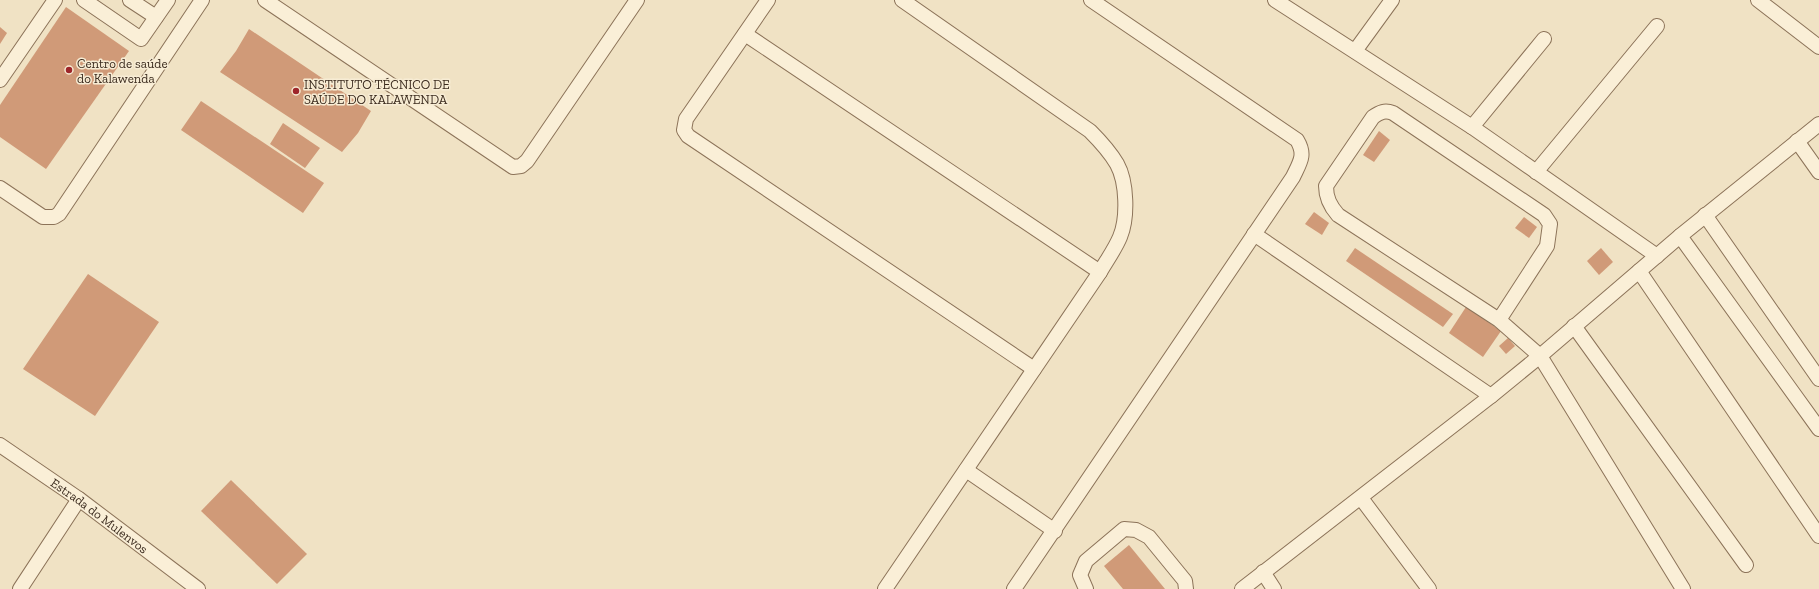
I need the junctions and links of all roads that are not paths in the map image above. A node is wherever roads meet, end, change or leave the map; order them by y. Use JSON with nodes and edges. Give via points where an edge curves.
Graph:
{"nodes":[{"id":1,"x":55,"y":0,"type":"edge"},
{"id":2,"x":84,"y":0,"type":"edge"},
{"id":3,"x":130,"y":0,"type":"edge"},
{"id":4,"x":168,"y":0,"type":"edge"},
{"id":5,"x":202,"y":0,"type":"edge"},
{"id":6,"x":265,"y":0,"type":"edge"},
{"id":7,"x":637,"y":0,"type":"edge"},
{"id":8,"x":768,"y":0,"type":"edge"},
{"id":9,"x":902,"y":0,"type":"edge"},
{"id":10,"x":1091,"y":0,"type":"edge"},
{"id":11,"x":1275,"y":0,"type":"edge"},
{"id":12,"x":1392,"y":0,"type":"edge"},
{"id":13,"x":1758,"y":0,"type":"edge"},
{"id":14,"x":156,"y":17,"type":"junction"},
{"id":15,"x":1657,"y":26,"type":"dead end"},
{"id":16,"x":744,"y":34,"type":"junction"},
{"id":17,"x":1544,"y":39,"type":"dead end"},
{"id":18,"x":1819,"y":47,"type":"edge"},
{"id":19,"x":1355,"y":51,"type":"junction"},
{"id":20,"x":0,"y":80,"type":"edge"},
{"id":21,"x":1819,"y":124,"type":"edge"},
{"id":22,"x":1472,"y":127,"type":"junction"},
{"id":23,"x":1797,"y":141,"type":"junction"},
{"id":24,"x":1536,"y":172,"type":"junction"},
{"id":25,"x":1819,"y":172,"type":"edge"},
{"id":26,"x":0,"y":188,"type":"edge"},
{"id":27,"x":1705,"y":215,"type":"junction"},
{"id":28,"x":1254,"y":234,"type":"junction"},
{"id":29,"x":1680,"y":236,"type":"junction"},
{"id":30,"x":1658,"y":256,"type":"junction"},
{"id":31,"x":1639,"y":271,"type":"junction"},
{"id":32,"x":1100,"y":272,"type":"junction"},
{"id":33,"x":1499,"y":320,"type":"junction"},
{"id":34,"x":1574,"y":326,"type":"junction"},
{"id":35,"x":1540,"y":356,"type":"junction"},
{"id":36,"x":1034,"y":369,"type":"junction"},
{"id":37,"x":1819,"y":379,"type":"edge"},
{"id":38,"x":1491,"y":396,"type":"junction"},
{"id":39,"x":1819,"y":429,"type":"edge"},
{"id":40,"x":0,"y":445,"type":"edge"},
{"id":41,"x":966,"y":470,"type":"junction"},
{"id":42,"x":1361,"y":498,"type":"junction"},
{"id":43,"x":79,"y":500,"type":"junction"},
{"id":44,"x":1055,"y":531,"type":"junction"},
{"id":45,"x":1819,"y":536,"type":"edge"},
{"id":46,"x":1746,"y":565,"type":"dead end"},
{"id":47,"x":1263,"y":572,"type":"junction"},
{"id":48,"x":20,"y":589,"type":"edge"},
{"id":49,"x":198,"y":589,"type":"edge"},
{"id":50,"x":885,"y":589,"type":"edge"},
{"id":51,"x":1014,"y":589,"type":"edge"},
{"id":52,"x":1086,"y":589,"type":"edge"},
{"id":53,"x":1186,"y":589,"type":"edge"},
{"id":54,"x":1242,"y":589,"type":"edge"},
{"id":55,"x":1274,"y":589,"type":"edge"},
{"id":56,"x":1429,"y":589,"type":"edge"},
{"id":57,"x":1683,"y":589,"type":"edge"}],
"edges":[{"from":1,"to":20,"type":"street"},
{"from":2,"to":14,"type":"street","via":[[141,39]]},
{"from":3,"to":14,"type":"street"},
{"from":4,"to":14,"type":"street"},
{"from":5,"to":26,"type":"street","via":[[59,214],[54,218],[43,217]]},
{"from":6,"to":7,"type":"street","via":[[513,167],[521,166],[527,161]]},
{"from":8,"to":16,"type":"street"},
{"from":9,"to":32,"type":"street","via":[[1090,131],[1104,146],[1118,166],[1125,188],[1126,213],[1121,236]]},
{"from":10,"to":28,"type":"street","via":[[1298,140],[1302,149],[1301,159],[1293,177]]},
{"from":11,"to":19,"type":"street"},
{"from":12,"to":19,"type":"street"},
{"from":13,"to":18,"type":"street"},
{"from":15,"to":24,"type":"street"},
{"from":16,"to":32,"type":"street"},
{"from":16,"to":36,"type":"street","via":[[686,119],[684,130],[688,136]]},
{"from":17,"to":22,"type":"street"},
{"from":19,"to":22,"type":"street"},
{"from":21,"to":23,"type":"street"},
{"from":22,"to":24,"type":"street"},
{"from":23,"to":25,"type":"street"},
{"from":23,"to":27,"type":"street"},
{"from":24,"to":30,"type":"street"},
{"from":27,"to":29,"type":"street"},
{"from":27,"to":37,"type":"street"},
{"from":28,"to":38,"type":"street"},
{"from":28,"to":44,"type":"street"},
{"from":29,"to":30,"type":"street"},
{"from":29,"to":39,"type":"street"},
{"from":30,"to":31,"type":"street"},
{"from":31,"to":34,"type":"street"},
{"from":31,"to":45,"type":"street"},
{"from":32,"to":36,"type":"street"},
{"from":33,"to":33,"type":"street","via":[[1547,246],[1550,224],[1544,215],[1393,113],[1386,110],[1378,113],[1326,186],[1326,196],[1332,208],[1338,215]]},
{"from":33,"to":35,"type":"street"},
{"from":34,"to":35,"type":"street"},
{"from":34,"to":46,"type":"street"},
{"from":35,"to":38,"type":"street"},
{"from":35,"to":57,"type":"street"},
{"from":36,"to":41,"type":"street"},
{"from":38,"to":42,"type":"street"},
{"from":40,"to":43,"type":"street","name":"Estrada do Mulenvos"},
{"from":41,"to":44,"type":"street"},
{"from":41,"to":50,"type":"street"},
{"from":42,"to":47,"type":"street"},
{"from":42,"to":56,"type":"street"},
{"from":43,"to":48,"type":"street"},
{"from":43,"to":49,"type":"street","name":"Estrada do Mulenvos"},
{"from":44,"to":51,"type":"street"},
{"from":47,"to":54,"type":"street"},
{"from":47,"to":55,"type":"street"},
{"from":52,"to":53,"type":"street","via":[[1080,576],[1086,561],[1124,529],[1136,530],[1149,537],[1185,581]]}]}
